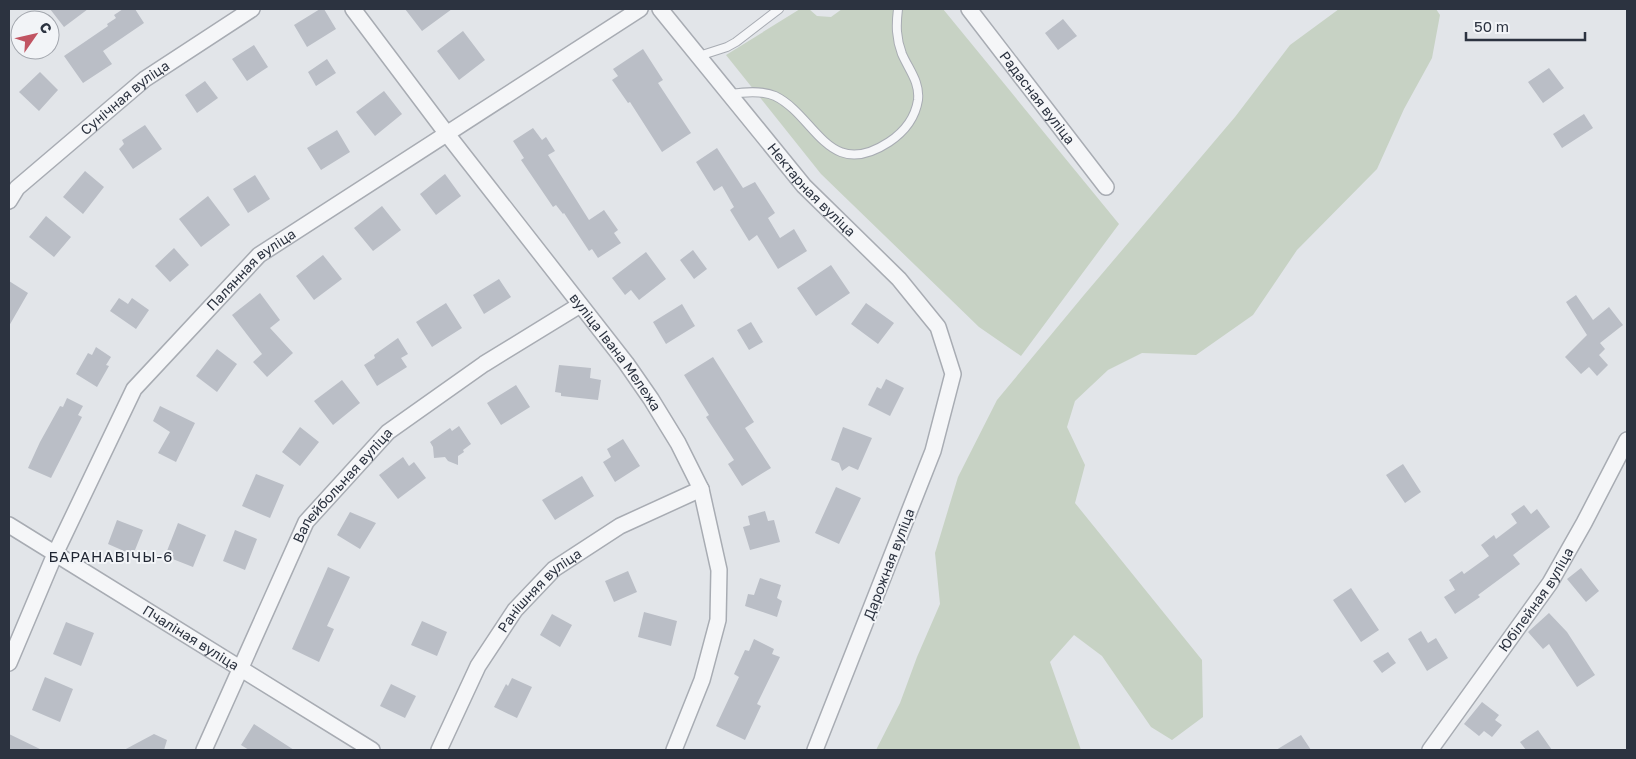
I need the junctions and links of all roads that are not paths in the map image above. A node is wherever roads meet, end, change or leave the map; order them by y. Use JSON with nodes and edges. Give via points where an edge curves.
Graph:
{"nodes":[{"id":1,"x":252,"y":9,"type":"edge"},
{"id":2,"x":353,"y":9,"type":"edge"},
{"id":3,"x":640,"y":9,"type":"edge"},
{"id":4,"x":660,"y":9,"type":"edge"},
{"id":5,"x":779,"y":9,"type":"edge"},
{"id":6,"x":898,"y":9,"type":"edge"},
{"id":7,"x":970,"y":9,"type":"edge"},
{"id":8,"x":699,"y":56,"type":"junction"},
{"id":9,"x":730,"y":94,"type":"junction"},
{"id":10,"x":447,"y":134,"type":"junction"},
{"id":11,"x":1106,"y":187,"type":"dead end"},
{"id":12,"x":9,"y":200,"type":"edge"},
{"id":13,"x":580,"y":304,"type":"junction"},
{"id":14,"x":953,"y":374,"type":"joint"},
{"id":15,"x":1627,"y":440,"type":"edge"},
{"id":16,"x":701,"y":490,"type":"junction"},
{"id":17,"x":9,"y":525,"type":"edge"},
{"id":18,"x":55,"y":554,"type":"junction"},
{"id":19,"x":9,"y":663,"type":"edge"},
{"id":20,"x":241,"y":668,"type":"junction"},
{"id":21,"x":204,"y":750,"type":"edge"},
{"id":22,"x":372,"y":750,"type":"edge"},
{"id":23,"x":438,"y":750,"type":"edge"},
{"id":24,"x":674,"y":750,"type":"edge"},
{"id":25,"x":815,"y":750,"type":"edge"},
{"id":26,"x":1430,"y":750,"type":"edge"}],
"edges":[{"from":1,"to":12,"type":"street","name":"Сунічная вуліца","via":[[145,79],[17,188]]},
{"from":2,"to":10,"type":"street","name":"вуліца Івана Мележа"},
{"from":3,"to":10,"type":"street","name":"Палянная вуліца"},
{"from":4,"to":8,"type":"street","name":"Нектарная вуліца"},
{"from":5,"to":8,"type":"lane","via":[[736,42]]},
{"from":6,"to":9,"type":"lane","via":[[899,45],[917,82],[916,110],[899,135],[869,153],[857,155],[834,149],[773,95]]},
{"from":7,"to":11,"type":"street","name":"Радасная вуліца"},
{"from":8,"to":9,"type":"street","name":"Нектарная вуліца"},
{"from":9,"to":14,"type":"street","name":"Нектарная вуліца","via":[[804,186],[899,279],[938,327]]},
{"from":10,"to":13,"type":"street","name":"вуліца Івана Мележа"},
{"from":10,"to":18,"type":"street","name":"Палянная вуліца","via":[[259,255],[134,389]]},
{"from":13,"to":16,"type":"street","name":"вуліца Івана Мележа","via":[[651,399]]},
{"from":13,"to":20,"type":"street","name":"Валейбольная вуліца","via":[[484,364],[388,432],[306,522]]},
{"from":14,"to":25,"type":"street","name":"Дарожная вуліца","via":[[933,451]]},
{"from":15,"to":26,"type":"street","name":"Юбілейная вуліца","via":[[1550,583]]},
{"from":16,"to":23,"type":"street","name":"Ранішняя вуліца","via":[[620,526],[554,569],[515,610],[478,666]]},
{"from":16,"to":24,"type":"street","name":"вуліца Івана Мележа","via":[[719,570],[718,620],[702,680]]},
{"from":17,"to":18,"type":"street","name":"Пчаліная вуліца"},
{"from":18,"to":19,"type":"street","name":"Палянная вуліца"},
{"from":18,"to":20,"type":"street","name":"Пчаліная вуліца"},
{"from":20,"to":21,"type":"street","name":"Валейбольная вуліца"},
{"from":20,"to":22,"type":"street","name":"Пчаліная вуліца"}]}
